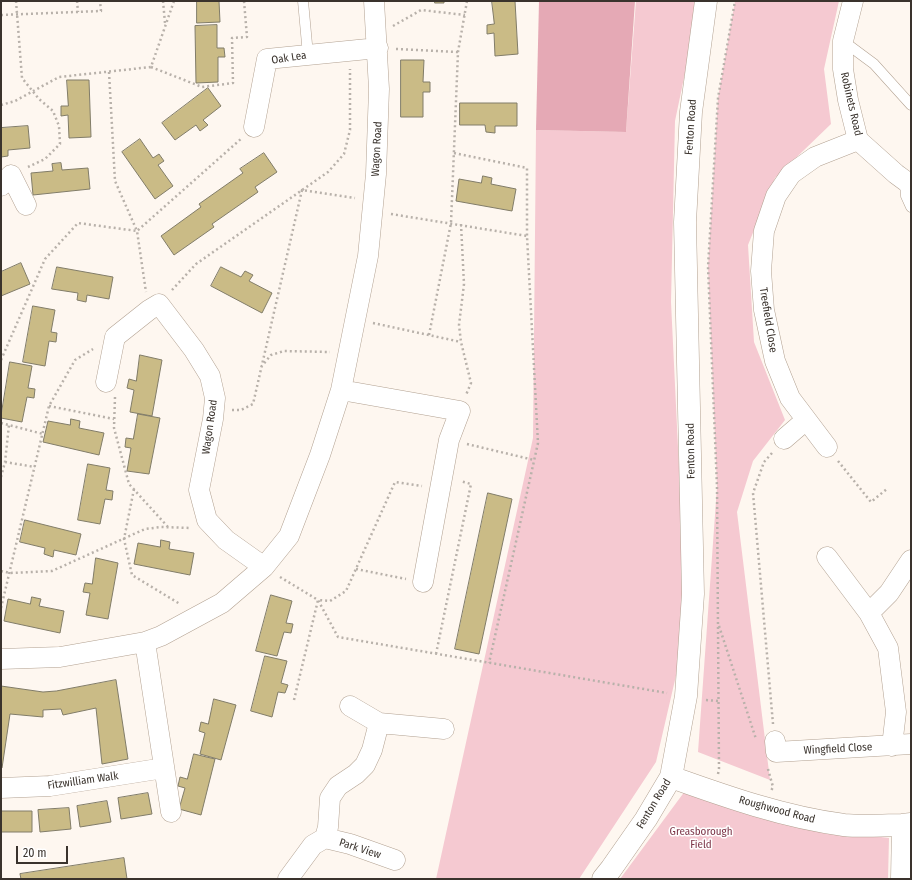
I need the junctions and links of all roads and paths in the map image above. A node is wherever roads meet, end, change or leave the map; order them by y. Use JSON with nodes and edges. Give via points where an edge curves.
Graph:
{"nodes":[{"id":1,"x":16,"y":1,"type":"edge"},
{"id":2,"x":77,"y":1,"type":"edge"},
{"id":3,"x":100,"y":1,"type":"edge"},
{"id":4,"x":163,"y":1,"type":"edge"},
{"id":5,"x":174,"y":1,"type":"edge"},
{"id":6,"x":244,"y":1,"type":"edge"},
{"id":7,"x":303,"y":1,"type":"edge"},
{"id":8,"x":374,"y":1,"type":"edge"},
{"id":9,"x":467,"y":1,"type":"edge"},
{"id":10,"x":706,"y":1,"type":"edge"},
{"id":11,"x":734,"y":1,"type":"edge"},
{"id":12,"x":853,"y":1,"type":"edge"},
{"id":13,"x":78,"y":12,"type":"junction"},
{"id":14,"x":1,"y":15,"type":"edge"},
{"id":15,"x":17,"y":15,"type":"junction"},
{"id":16,"x":465,"y":15,"type":"junction"},
{"id":17,"x":165,"y":26,"type":"junction"},
{"id":18,"x":377,"y":41,"type":"junction"},
{"id":19,"x":843,"y":41,"type":"junction"},
{"id":20,"x":350,"y":50,"type":"junction"},
{"id":21,"x":458,"y":52,"type":"junction"},
{"id":22,"x":308,"y":55,"type":"junction"},
{"id":23,"x":151,"y":67,"type":"junction"},
{"id":24,"x":109,"y":72,"type":"junction"},
{"id":25,"x":32,"y":92,"type":"junction"},
{"id":26,"x":1,"y":105,"type":"edge"},
{"id":27,"x":911,"y":105,"type":"edge"},
{"id":28,"x":254,"y":128,"type":"joint"},
{"id":29,"x":858,"y":140,"type":"junction"},
{"id":30,"x":454,"y":153,"type":"junction"},
{"id":31,"x":6,"y":180,"type":"edge"},
{"id":32,"x":908,"y":182,"type":"edge"},
{"id":33,"x":302,"y":190,"type":"junction"},
{"id":34,"x":26,"y":205,"type":"dead end"},
{"id":35,"x":373,"y":206,"type":"junction"},
{"id":36,"x":911,"y":206,"type":"edge"},
{"id":37,"x":451,"y":223,"type":"junction"},
{"id":38,"x":460,"y":224,"type":"junction"},
{"id":39,"x":137,"y":231,"type":"junction"},
{"id":40,"x":527,"y":236,"type":"junction"},
{"id":41,"x":154,"y":307,"type":"junction"},
{"id":42,"x":355,"y":320,"type":"junction"},
{"id":43,"x":429,"y":335,"type":"junction"},
{"id":44,"x":116,"y":336,"type":"junction"},
{"id":45,"x":461,"y":342,"type":"junction"},
{"id":46,"x":349,"y":352,"type":"junction"},
{"id":47,"x":1,"y":360,"type":"edge"},
{"id":48,"x":261,"y":367,"type":"junction"},
{"id":49,"x":106,"y":382,"type":"joint"},
{"id":50,"x":341,"y":390,"type":"junction"},
{"id":51,"x":49,"y":406,"type":"junction"},
{"id":52,"x":214,"y":412,"type":"junction"},
{"id":53,"x":460,"y":412,"type":"junction"},
{"id":54,"x":114,"y":419,"type":"junction"},
{"id":55,"x":806,"y":420,"type":"junction"},
{"id":56,"x":1,"y":423,"type":"edge"},
{"id":57,"x":9,"y":425,"type":"junction"},
{"id":58,"x":43,"y":434,"type":"junction"},
{"id":59,"x":784,"y":439,"type":"joint"},
{"id":60,"x":449,"y":440,"type":"junction"},
{"id":61,"x":827,"y":447,"type":"joint"},
{"id":62,"x":534,"y":460,"type":"junction"},
{"id":63,"x":5,"y":462,"type":"junction"},
{"id":64,"x":35,"y":467,"type":"junction"},
{"id":65,"x":1,"y":476,"type":"edge"},
{"id":66,"x":471,"y":484,"type":"dead end"},
{"id":67,"x":888,"y":488,"type":"dead end"},
{"id":68,"x":134,"y":489,"type":"junction"},
{"id":69,"x":440,"y":489,"type":"junction"},
{"id":70,"x":168,"y":527,"type":"junction"},
{"id":71,"x":216,"y":528,"type":"junction"},
{"id":72,"x":124,"y":539,"type":"junction"},
{"id":73,"x":828,"y":558,"type":"dead end"},
{"id":74,"x":911,"y":560,"type":"edge"},
{"id":75,"x":264,"y":567,"type":"junction"},
{"id":76,"x":356,"y":569,"type":"junction"},
{"id":77,"x":1,"y":571,"type":"edge"},
{"id":78,"x":10,"y":573,"type":"junction"},
{"id":79,"x":423,"y":582,"type":"joint"},
{"id":80,"x":318,"y":600,"type":"junction"},
{"id":81,"x":1,"y":608,"type":"edge"},
{"id":82,"x":868,"y":613,"type":"junction"},
{"id":83,"x":199,"y":616,"type":"junction"},
{"id":84,"x":718,"y":624,"type":"junction"},
{"id":85,"x":145,"y":642,"type":"junction"},
{"id":86,"x":436,"y":654,"type":"junction"},
{"id":87,"x":1,"y":659,"type":"edge"},
{"id":88,"x":489,"y":663,"type":"junction"},
{"id":89,"x":669,"y":694,"type":"dead end"},
{"id":90,"x":702,"y":699,"type":"dead end"},
{"id":91,"x":294,"y":700,"type":"dead end"},
{"id":92,"x":718,"y":701,"type":"junction"},
{"id":93,"x":350,"y":706,"type":"dead end"},
{"id":94,"x":379,"y":723,"type":"junction"},
{"id":95,"x":444,"y":729,"type":"dead end"},
{"id":96,"x":765,"y":740,"type":"junction"},
{"id":97,"x":901,"y":745,"type":"edge"},
{"id":98,"x":164,"y":768,"type":"junction"},
{"id":99,"x":768,"y":768,"type":"dead end"},
{"id":100,"x":671,"y":777,"type":"junction"},
{"id":101,"x":1,"y":788,"type":"edge"},
{"id":102,"x":713,"y":792,"type":"junction"},
{"id":103,"x":766,"y":808,"type":"junction"},
{"id":104,"x":171,"y":812,"type":"dead end"},
{"id":105,"x":907,"y":824,"type":"edge"},
{"id":106,"x":325,"y":838,"type":"junction"},
{"id":107,"x":395,"y":860,"type":"dead end"},
{"id":108,"x":288,"y":879,"type":"edge"},
{"id":109,"x":603,"y":879,"type":"edge"},
{"id":110,"x":901,"y":879,"type":"edge"}],
"edges":[{"from":1,"to":15,"type":"path"},
{"from":2,"to":13,"type":"path"},
{"from":3,"to":13,"type":"path","via":[[101,11]]},
{"from":4,"to":17,"type":"path"},
{"from":5,"to":17,"type":"path"},
{"from":6,"to":23,"type":"path","via":[[247,37],[232,38],[233,83],[202,87]]},
{"from":7,"to":22,"type":"lane"},
{"from":8,"to":18,"type":"street","name":"Wagon Road"},
{"from":9,"to":16,"type":"path"},
{"from":10,"to":100,"type":"street","name":"Fenton Road","via":[[691,112],[685,222],[693,594],[686,696]]},
{"from":11,"to":84,"type":"path","via":[[718,98],[708,267],[718,487]]},
{"from":12,"to":19,"type":"street","name":"Robinets Road"},
{"from":13,"to":15,"type":"path"},
{"from":14,"to":15,"type":"path"},
{"from":15,"to":25,"type":"path","via":[[22,78]]},
{"from":16,"to":18,"type":"path","via":[[421,10]]},
{"from":16,"to":21,"type":"path"},
{"from":17,"to":23,"type":"path"},
{"from":18,"to":20,"type":"street","name":"Oak Lea"},
{"from":18,"to":21,"type":"path"},
{"from":18,"to":35,"type":"street","name":"Wagon Road","via":[[379,89]]},
{"from":19,"to":27,"type":"lane","via":[[874,64]]},
{"from":19,"to":29,"type":"street","name":"Robinets Road","via":[[843,69]]},
{"from":20,"to":22,"type":"street","name":"Oak Lea"},
{"from":20,"to":33,"type":"path","via":[[350,130],[344,154],[328,172]]},
{"from":21,"to":30,"type":"path"},
{"from":22,"to":28,"type":"street","name":"Oak Lea","via":[[267,59]]},
{"from":23,"to":24,"type":"path"},
{"from":24,"to":25,"type":"path","via":[[59,77]]},
{"from":24,"to":39,"type":"path","via":[[115,181]]},
{"from":25,"to":26,"type":"path"},
{"from":25,"to":31,"type":"path","via":[[53,111],[59,126],[60,144],[45,159]]},
{"from":28,"to":39,"type":"path"},
{"from":29,"to":32,"type":"street","name":"Robinets Road"},
{"from":29,"to":55,"type":"street","name":"Treefield Close","via":[[816,157],[791,174],[776,196],[764,231],[761,271],[764,310],[775,362],[790,398]]},
{"from":30,"to":37,"type":"path"},
{"from":30,"to":40,"type":"path","via":[[527,168]]},
{"from":31,"to":34,"type":"street"},
{"from":32,"to":36,"type":"lane","via":[[906,196]]},
{"from":33,"to":35,"type":"path"},
{"from":33,"to":41,"type":"path","via":[[196,264]]},
{"from":33,"to":48,"type":"path"},
{"from":35,"to":37,"type":"path"},
{"from":35,"to":42,"type":"street","name":"Wagon Road","via":[[368,256]]},
{"from":37,"to":38,"type":"path"},
{"from":37,"to":43,"type":"path"},
{"from":38,"to":40,"type":"path"},
{"from":38,"to":45,"type":"path","via":[[464,284],[459,325]]},
{"from":39,"to":41,"type":"path"},
{"from":39,"to":47,"type":"path","via":[[78,223],[45,259]]},
{"from":40,"to":62,"type":"path","via":[[538,443]]},
{"from":41,"to":44,"type":"street"},
{"from":41,"to":52,"type":"street","name":"Wagon Road","via":[[194,350],[210,376],[215,398]]},
{"from":42,"to":43,"type":"path"},
{"from":42,"to":46,"type":"street","name":"Wagon Road"},
{"from":43,"to":45,"type":"path"},
{"from":44,"to":49,"type":"street"},
{"from":44,"to":51,"type":"path","via":[[75,360]]},
{"from":45,"to":53,"type":"path","via":[[471,383]]},
{"from":46,"to":48,"type":"path","via":[[284,351],[271,355]]},
{"from":46,"to":50,"type":"street","name":"Wagon Road"},
{"from":48,"to":52,"type":"path","via":[[253,404],[241,410]]},
{"from":49,"to":54,"type":"path","via":[[115,398]]},
{"from":50,"to":53,"type":"street"},
{"from":50,"to":75,"type":"street","name":"Wagon Road","via":[[320,455],[289,536]]},
{"from":51,"to":54,"type":"path"},
{"from":51,"to":58,"type":"path"},
{"from":52,"to":71,"type":"street","name":"Wagon Road","via":[[199,490],[208,520]]},
{"from":53,"to":60,"type":"street"},
{"from":54,"to":68,"type":"path","via":[[114,428],[129,484]]},
{"from":55,"to":59,"type":"street"},
{"from":55,"to":61,"type":"street","name":"Treefield Close"},
{"from":56,"to":57,"type":"path"},
{"from":57,"to":58,"type":"path"},
{"from":57,"to":63,"type":"path"},
{"from":58,"to":64,"type":"path"},
{"from":59,"to":96,"type":"path","via":[[764,462],[754,493]]},
{"from":60,"to":62,"type":"path"},
{"from":60,"to":69,"type":"street"},
{"from":61,"to":67,"type":"path","via":[[871,502]]},
{"from":62,"to":88,"type":"path"},
{"from":63,"to":64,"type":"path"},
{"from":63,"to":65,"type":"path"},
{"from":64,"to":78,"type":"path"},
{"from":66,"to":86,"type":"path"},
{"from":68,"to":70,"type":"path"},
{"from":68,"to":72,"type":"path"},
{"from":69,"to":76,"type":"path","via":[[395,482]]},
{"from":69,"to":79,"type":"street"},
{"from":70,"to":71,"type":"path"},
{"from":70,"to":72,"type":"path","via":[[145,529]]},
{"from":71,"to":75,"type":"street","name":"Wagon Road","via":[[226,540]]},
{"from":72,"to":78,"type":"path","via":[[52,571]]},
{"from":72,"to":83,"type":"path","via":[[132,575]]},
{"from":73,"to":82,"type":"street"},
{"from":74,"to":82,"type":"street","via":[[889,593]]},
{"from":75,"to":80,"type":"path"},
{"from":75,"to":83,"type":"street","name":"Wagon Road","via":[[222,603]]},
{"from":76,"to":79,"type":"path"},
{"from":76,"to":80,"type":"path","via":[[346,591],[330,601]]},
{"from":77,"to":78,"type":"path"},
{"from":78,"to":81,"type":"path"},
{"from":80,"to":86,"type":"path","via":[[338,637]]},
{"from":80,"to":91,"type":"path"},
{"from":82,"to":97,"type":"street","via":[[888,648]]},
{"from":83,"to":85,"type":"street","name":"Wagon Road"},
{"from":84,"to":92,"type":"path"},
{"from":84,"to":96,"type":"path"},
{"from":85,"to":87,"type":"street","name":"Wagon Road","via":[[60,657]]},
{"from":85,"to":98,"type":"street"},
{"from":86,"to":88,"type":"path"},
{"from":88,"to":89,"type":"path"},
{"from":90,"to":92,"type":"path"},
{"from":92,"to":102,"type":"path","via":[[719,768]]},
{"from":93,"to":94,"type":"street"},
{"from":94,"to":95,"type":"street"},
{"from":94,"to":106,"type":"street","name":"Park View","via":[[365,765],[338,786],[330,798]]},
{"from":96,"to":97,"type":"street","name":"Wingfield Close","via":[[776,752]]},
{"from":98,"to":101,"type":"street","name":"Fitzwilliam Walk","via":[[50,786]]},
{"from":98,"to":104,"type":"street"},
{"from":99,"to":103,"type":"path","via":[[773,787]]},
{"from":100,"to":102,"type":"street","name":"Roughwood Road"},
{"from":100,"to":109,"type":"street","name":"Fenton Road","via":[[646,819]]},
{"from":102,"to":103,"type":"street","name":"Roughwood Road"},
{"from":103,"to":105,"type":"street","name":"Roughwood Road","via":[[794,816],[846,825]]},
{"from":105,"to":110,"type":"street"},
{"from":106,"to":107,"type":"street","name":"Park View"},
{"from":106,"to":108,"type":"street","name":"Park View","via":[[313,845]]}]}
